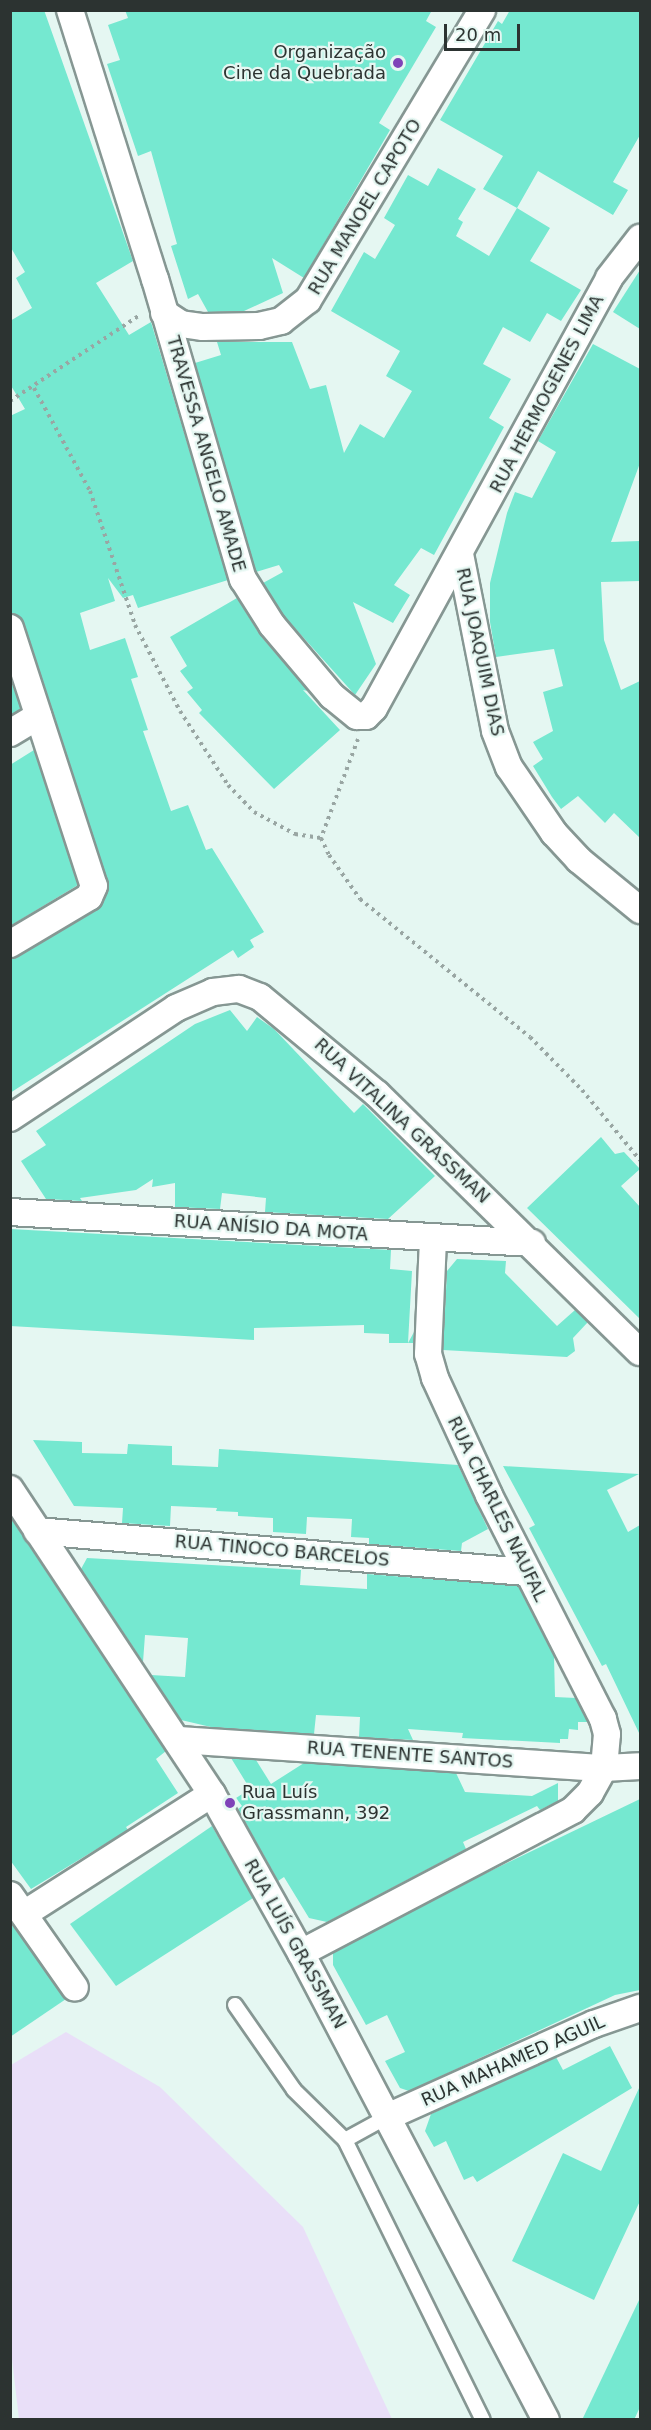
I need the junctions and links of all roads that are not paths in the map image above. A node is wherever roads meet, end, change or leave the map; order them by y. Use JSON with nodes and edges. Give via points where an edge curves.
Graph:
{"nodes":[{"id":1,"x":70,"y":10,"type":"edge"},
{"id":2,"x":482,"y":10,"type":"edge"},
{"id":3,"x":640,"y":238,"type":"edge"},
{"id":4,"x":163,"y":307,"type":"junction"},
{"id":5,"x":460,"y":554,"type":"junction"},
{"id":6,"x":10,"y":628,"type":"edge"},
{"id":7,"x":38,"y":716,"type":"junction"},
{"id":8,"x":10,"y":733,"type":"edge"},
{"id":9,"x":640,"y":910,"type":"edge"},
{"id":10,"x":10,"y":944,"type":"edge"},
{"id":11,"x":10,"y":1118,"type":"edge"},
{"id":12,"x":10,"y":1212,"type":"edge"},
{"id":13,"x":433,"y":1239,"type":"junction"},
{"id":14,"x":532,"y":1243,"type":"junction"},
{"id":15,"x":640,"y":1352,"type":"edge"},
{"id":16,"x":10,"y":1489,"type":"edge"},
{"id":17,"x":37,"y":1531,"type":"junction"},
{"id":18,"x":527,"y":1572,"type":"junction"},
{"id":19,"x":179,"y":1740,"type":"junction"},
{"id":20,"x":640,"y":1766,"type":"edge"},
{"id":21,"x":604,"y":1768,"type":"junction"},
{"id":22,"x":212,"y":1794,"type":"junction"},
{"id":23,"x":17,"y":1904,"type":"edge"},
{"id":24,"x":302,"y":1953,"type":"junction"},
{"id":25,"x":75,"y":1988,"type":"dead end"},
{"id":26,"x":235,"y":2005,"type":"dead end"},
{"id":27,"x":640,"y":2008,"type":"edge"},
{"id":28,"x":387,"y":2117,"type":"junction"},
{"id":29,"x":345,"y":2140,"type":"junction"},
{"id":30,"x":483,"y":2420,"type":"edge"},
{"id":31,"x":546,"y":2420,"type":"edge"}],
"edges":[{"from":1,"to":4,"type":"street","name":"TRAVESSA ANGELO AMADE"},
{"from":2,"to":4,"type":"street","name":"RUA MANOEL CAPOTO","via":[[308,300],[281,321],[259,326],[181,324]]},
{"from":3,"to":5,"type":"street","name":"RUA HERMOGENES LIMA","via":[[609,278]]},
{"from":4,"to":5,"type":"street","name":"TRAVESSA ANGELO AMADE","via":[[243,579],[272,625],[348,711],[366,716]]},
{"from":5,"to":9,"type":"street","name":"RUA JOAQUIM DIAS","via":[[495,731],[508,768],[554,833],[579,860]]},
{"from":6,"to":7,"type":"street"},
{"from":7,"to":8,"type":"street"},
{"from":7,"to":10,"type":"street","via":[[94,886],[89,897]]},
{"from":11,"to":14,"type":"street","name":"RUA VITALINA GRASSMAN","via":[[176,1008],[213,992],[239,989],[276,1010],[377,1094]]},
{"from":12,"to":13,"type":"street","name":"RUA ANÍSIO DA MOTA"},
{"from":13,"to":14,"type":"street","name":"RUA ANÍSIO DA MOTA"},
{"from":13,"to":18,"type":"street","name":"RUA CHARLES NAUFAL","via":[[428,1354],[432,1370]]},
{"from":14,"to":15,"type":"street","name":"RUA VITALINA GRASSMAN"},
{"from":16,"to":17,"type":"street","name":"RUA LUÍS GRASSMAN"},
{"from":17,"to":18,"type":"street","name":"RUA TINOCO BARCELOS"},
{"from":17,"to":19,"type":"street","name":"RUA LUÍS GRASSMAN"},
{"from":18,"to":21,"type":"street","name":"RUA CHARLES NAUFAL","via":[[603,1719],[607,1734]]},
{"from":19,"to":21,"type":"street","name":"RUA TENENTE SANTOS"},
{"from":19,"to":22,"type":"street","name":"RUA LUÍS GRASSMAN"},
{"from":20,"to":21,"type":"street","name":"RUA TENENTE SANTOS"},
{"from":21,"to":24,"type":"street","via":[[590,1793],[573,1810]]},
{"from":22,"to":23,"type":"street"},
{"from":22,"to":24,"type":"street","name":"RUA LUÍS GRASSMAN"},
{"from":23,"to":25,"type":"street"},
{"from":24,"to":28,"type":"street","name":"RUA LUÍS GRASSMAN"},
{"from":26,"to":29,"type":"lane","via":[[294,2090]]},
{"from":27,"to":28,"type":"street","name":"RUA MAHAMED AGUIL","via":[[594,2024]]},
{"from":28,"to":29,"type":"lane"},
{"from":28,"to":31,"type":"street","name":"RUA LUÍS GRASSMAN"},
{"from":29,"to":30,"type":"lane"}]}
